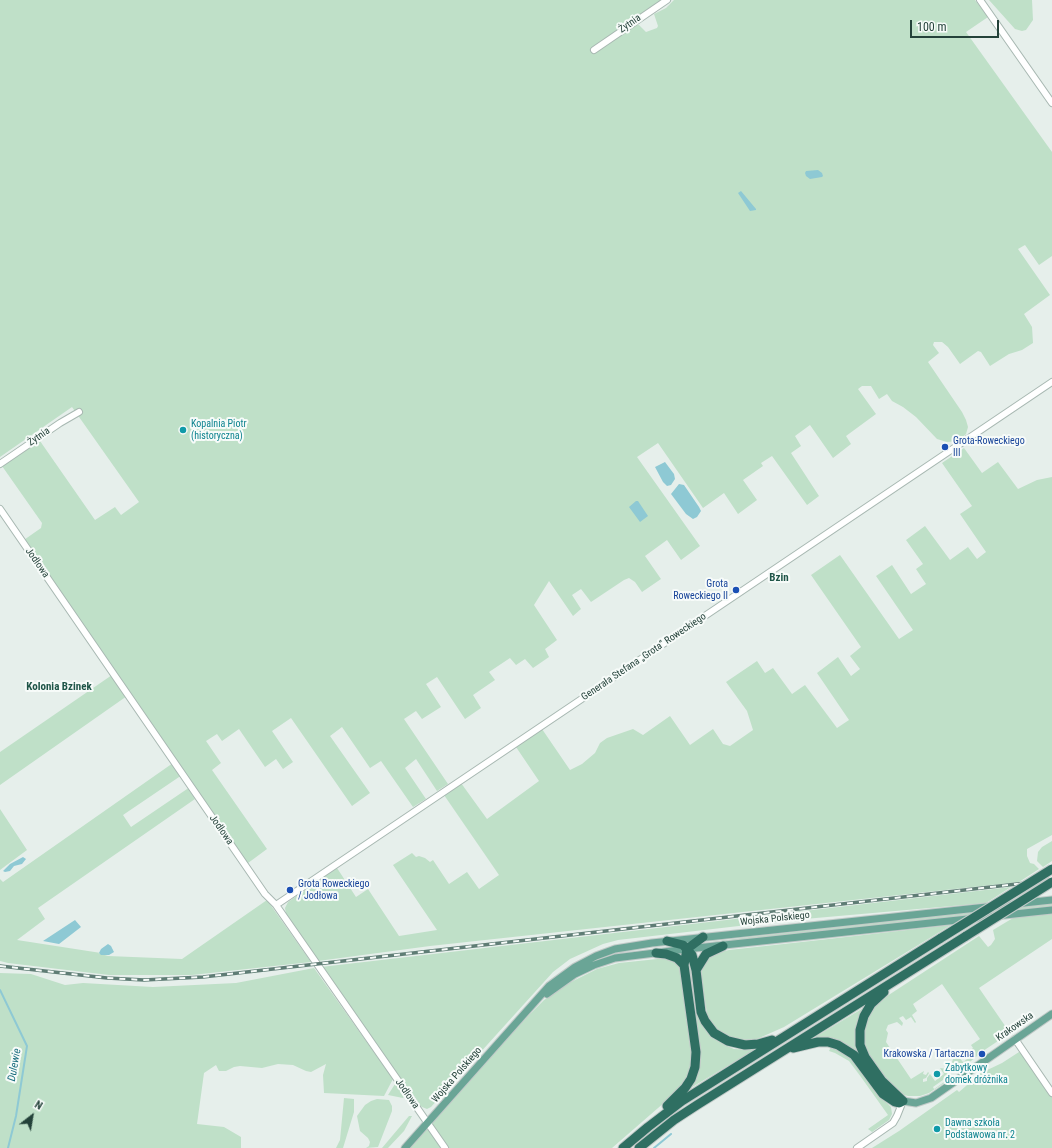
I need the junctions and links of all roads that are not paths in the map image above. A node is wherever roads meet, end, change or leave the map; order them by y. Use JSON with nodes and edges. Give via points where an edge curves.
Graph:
{"nodes":[{"id":1,"x":667,"y":0,"type":"edge"},
{"id":2,"x":980,"y":0,"type":"edge"},
{"id":3,"x":594,"y":50,"type":"dead end"},
{"id":4,"x":1052,"y":103,"type":"edge"},
{"id":5,"x":1052,"y":382,"type":"edge"},
{"id":6,"x":79,"y":412,"type":"dead end"},
{"id":7,"x":0,"y":464,"type":"edge"},
{"id":8,"x":0,"y":509,"type":"edge"},
{"id":9,"x":1052,"y":869,"type":"edge"},
{"id":10,"x":1052,"y":882,"type":"edge"},
{"id":11,"x":1052,"y":900,"type":"edge"},
{"id":12,"x":276,"y":905,"type":"junction"},
{"id":13,"x":1052,"y":910,"type":"edge"},
{"id":14,"x":703,"y":937,"type":"junction"},
{"id":15,"x":667,"y":941,"type":"junction"},
{"id":16,"x":723,"y":946,"type":"junction"},
{"id":17,"x":687,"y":949,"type":"junction"},
{"id":18,"x":656,"y":953,"type":"junction"},
{"id":19,"x":684,"y":965,"type":"junction"},
{"id":20,"x":696,"y":970,"type":"junction"},
{"id":21,"x":896,"y":980,"type":"junction"},
{"id":22,"x":1052,"y":1014,"type":"edge"},
{"id":23,"x":523,"y":1015,"type":"junction"},
{"id":24,"x":794,"y":1031,"type":"junction"},
{"id":25,"x":1016,"y":1039,"type":"junction"},
{"id":26,"x":785,"y":1050,"type":"junction"},
{"id":27,"x":1052,"y":1093,"type":"edge"},
{"id":28,"x":903,"y":1101,"type":"junction"},
{"id":29,"x":427,"y":1123,"type":"junction"},
{"id":30,"x":648,"y":1127,"type":"junction"},
{"id":31,"x":405,"y":1148,"type":"edge"},
{"id":32,"x":445,"y":1148,"type":"edge"},
{"id":33,"x":623,"y":1148,"type":"edge"},
{"id":34,"x":639,"y":1148,"type":"edge"},
{"id":35,"x":858,"y":1148,"type":"edge"}],
"edges":[{"from":1,"to":3,"type":"street","name":"Żytnia"},
{"from":2,"to":4,"type":"street"},
{"from":5,"to":12,"type":"street","name":"Generała Stefana „Grota” Roweckiego"},
{"from":6,"to":7,"type":"street","name":"Żytnia"},
{"from":8,"to":12,"type":"street","name":"Jodłowa","via":[[265,894]]},
{"from":9,"to":24,"type":"highway","bridge":true},
{"from":10,"to":21,"type":"highway","bridge":true},
{"from":11,"to":14,"type":"main road","name":"Wojska Polskiego"},
{"from":12,"to":29,"type":"street","name":"Jodłowa"},
{"from":13,"to":16,"type":"main road","name":"Wojska Polskiego"},
{"from":14,"to":15,"type":"main road","name":"Wojska Polskiego"},
{"from":14,"to":17,"type":"highway"},
{"from":15,"to":17,"type":"highway","via":[[680,944]]},
{"from":15,"to":23,"type":"main road","name":"Wojska Polskiego","via":[[615,949],[582,963],[549,986]]},
{"from":16,"to":17,"type":"main road","name":"Wojska Polskiego"},
{"from":16,"to":20,"type":"highway","via":[[706,954]]},
{"from":17,"to":18,"type":"main road","name":"Wojska Polskiego"},
{"from":17,"to":19,"type":"highway"},
{"from":17,"to":20,"type":"highway","via":[[692,955]]},
{"from":18,"to":19,"type":"highway","via":[[677,958]]},
{"from":18,"to":23,"type":"main road","name":"Wojska Polskiego","via":[[615,958],[594,965],[553,989]]},
{"from":19,"to":30,"type":"highway","via":[[696,1052],[695,1068],[685,1088]]},
{"from":20,"to":24,"type":"highway","via":[[701,1012],[718,1036],[735,1043],[752,1045]]},
{"from":21,"to":26,"type":"highway"},
{"from":21,"to":28,"type":"highway","via":[[866,1011],[860,1026],[860,1040],[863,1053],[882,1081]]},
{"from":22,"to":25,"type":"main road","name":"Krakowska"},
{"from":23,"to":29,"type":"main road","name":"Wojska Polskiego"},
{"from":24,"to":30,"type":"highway","via":[[682,1101]]},
{"from":25,"to":27,"type":"street"},
{"from":25,"to":28,"type":"main road","name":"Krakowska","via":[[931,1098],[916,1103]]},
{"from":26,"to":28,"type":"highway","via":[[818,1042],[838,1045],[854,1056],[883,1094],[895,1102]]},
{"from":26,"to":34,"type":"highway","via":[[681,1115]]},
{"from":28,"to":35,"type":"street","via":[[892,1123]]},
{"from":29,"to":31,"type":"main road","name":"Wojska Polskiego"},
{"from":29,"to":32,"type":"street","name":"Jodłowa"},
{"from":30,"to":33,"type":"highway"}]}
